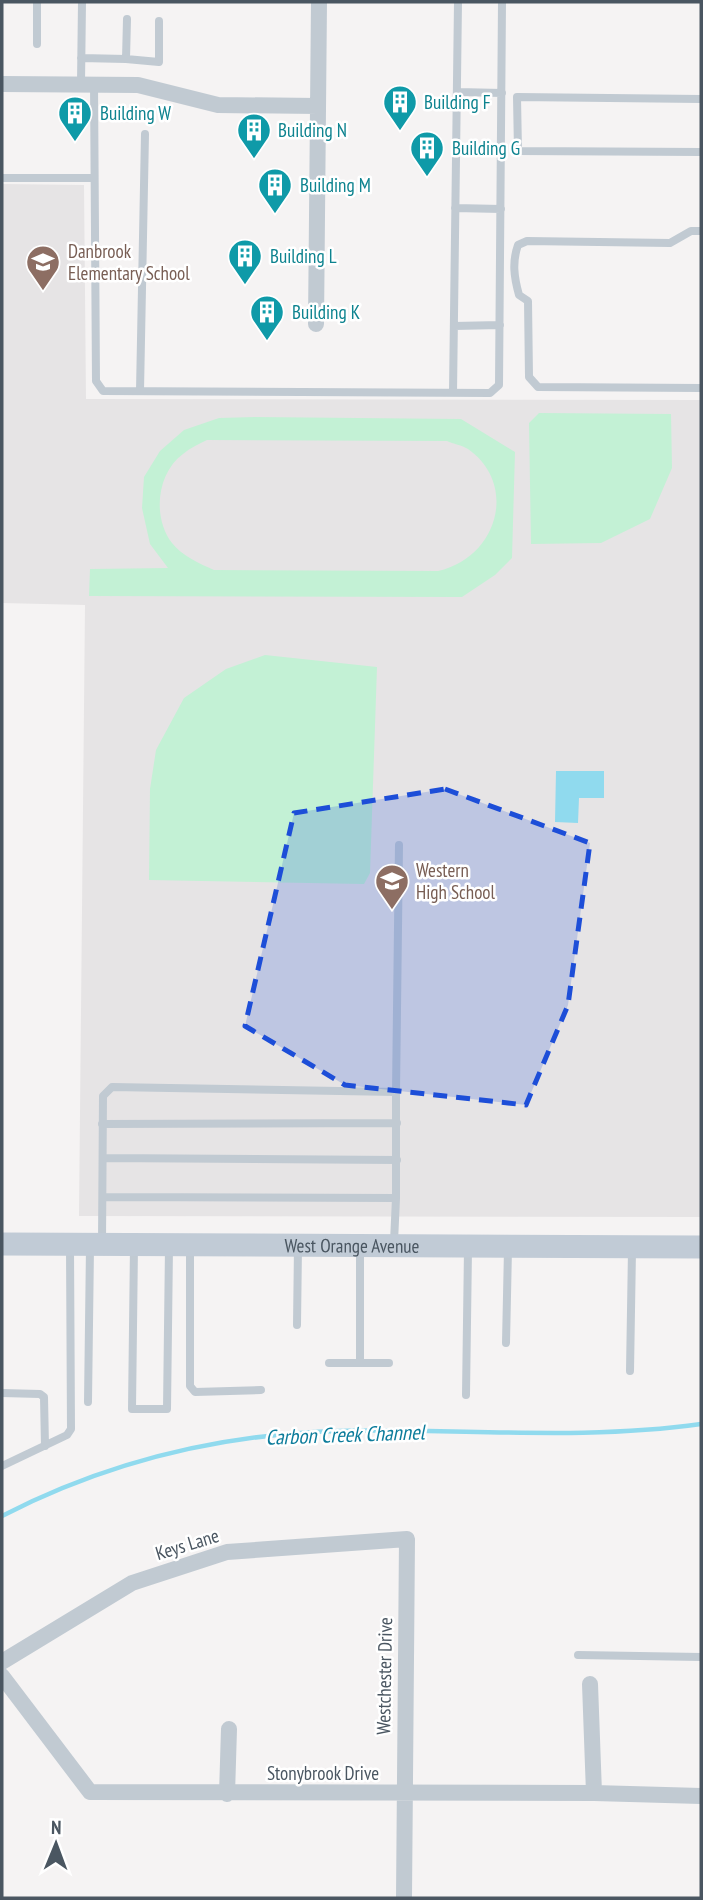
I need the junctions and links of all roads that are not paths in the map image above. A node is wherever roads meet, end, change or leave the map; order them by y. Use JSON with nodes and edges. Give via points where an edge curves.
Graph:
{"nodes":[{"id":1,"x":37,"y":2,"type":"edge"},
{"id":2,"x":82,"y":2,"type":"edge"},
{"id":3,"x":319,"y":2,"type":"edge"},
{"id":4,"x":458,"y":2,"type":"edge"},
{"id":5,"x":502,"y":2,"type":"edge"},
{"id":6,"x":127,"y":19,"type":"dead end"},
{"id":7,"x":159,"y":20,"type":"dead end"},
{"id":8,"x":37,"y":44,"type":"dead end"},
{"id":9,"x":81,"y":58,"type":"junction"},
{"id":10,"x":126,"y":59,"type":"junction"},
{"id":11,"x":2,"y":83,"type":"edge"},
{"id":12,"x":87,"y":83,"type":"junction"},
{"id":13,"x":457,"y":92,"type":"junction"},
{"id":14,"x":502,"y":93,"type":"junction"},
{"id":15,"x":701,"y":99,"type":"edge"},
{"id":16,"x":318,"y":106,"type":"junction"},
{"id":17,"x":145,"y":134,"type":"dead end"},
{"id":18,"x":701,"y":152,"type":"edge"},
{"id":19,"x":2,"y":178,"type":"edge"},
{"id":20,"x":94,"y":178,"type":"junction"},
{"id":21,"x":455,"y":208,"type":"junction"},
{"id":22,"x":500,"y":209,"type":"junction"},
{"id":23,"x":701,"y":231,"type":"edge"},
{"id":24,"x":316,"y":324,"type":"dead end"},
{"id":25,"x":500,"y":325,"type":"junction"},
{"id":26,"x":453,"y":326,"type":"junction"},
{"id":27,"x":701,"y":388,"type":"edge"},
{"id":28,"x":140,"y":391,"type":"junction"},
{"id":29,"x":453,"y":393,"type":"junction"},
{"id":30,"x":400,"y":845,"type":"dead end"},
{"id":31,"x":396,"y":1092,"type":"junction"},
{"id":32,"x":397,"y":1123,"type":"junction"},
{"id":33,"x":102,"y":1124,"type":"junction"},
{"id":34,"x":103,"y":1158,"type":"junction"},
{"id":35,"x":397,"y":1160,"type":"junction"},
{"id":36,"x":103,"y":1197,"type":"junction"},
{"id":37,"x":396,"y":1198,"type":"junction"},
{"id":38,"x":2,"y":1244,"type":"edge"},
{"id":39,"x":87,"y":1244,"type":"junction"},
{"id":40,"x":134,"y":1244,"type":"junction"},
{"id":41,"x":180,"y":1244,"type":"junction"},
{"id":42,"x":298,"y":1244,"type":"junction"},
{"id":43,"x":360,"y":1245,"type":"junction"},
{"id":44,"x":394,"y":1245,"type":"junction"},
{"id":45,"x":468,"y":1246,"type":"junction"},
{"id":46,"x":508,"y":1246,"type":"junction"},
{"id":47,"x":632,"y":1247,"type":"junction"},
{"id":48,"x":701,"y":1247,"type":"edge"},
{"id":49,"x":297,"y":1325,"type":"dead end"},
{"id":50,"x":506,"y":1343,"type":"dead end"},
{"id":51,"x":330,"y":1363,"type":"dead end"},
{"id":52,"x":360,"y":1363,"type":"junction"},
{"id":53,"x":390,"y":1363,"type":"dead end"},
{"id":54,"x":630,"y":1371,"type":"dead end"},
{"id":55,"x":261,"y":1390,"type":"dead end"},
{"id":56,"x":2,"y":1393,"type":"edge"},
{"id":57,"x":466,"y":1395,"type":"dead end"},
{"id":58,"x":88,"y":1402,"type":"dead end"},
{"id":59,"x":45,"y":1446,"type":"junction"},
{"id":60,"x":2,"y":1465,"type":"edge"},
{"id":61,"x":407,"y":1539,"type":"joint"},
{"id":62,"x":578,"y":1655,"type":"dead end"},
{"id":63,"x":701,"y":1657,"type":"edge"},
{"id":64,"x":2,"y":1661,"type":"edge"},
{"id":65,"x":2,"y":1676,"type":"edge"},
{"id":66,"x":590,"y":1684,"type":"dead end"},
{"id":67,"x":229,"y":1729,"type":"dead end"},
{"id":68,"x":404,"y":1793,"type":"junction"},
{"id":69,"x":594,"y":1793,"type":"junction"},
{"id":70,"x":227,"y":1794,"type":"junction"},
{"id":71,"x":701,"y":1796,"type":"edge"},
{"id":72,"x":404,"y":1898,"type":"edge"}],
"edges":[{"from":1,"to":8,"type":"lane"},
{"from":2,"to":9,"type":"lane"},
{"from":3,"to":16,"type":"street"},
{"from":4,"to":13,"type":"lane"},
{"from":5,"to":14,"type":"lane"},
{"from":6,"to":10,"type":"lane"},
{"from":7,"to":10,"type":"lane","via":[[159,62]]},
{"from":9,"to":10,"type":"lane"},
{"from":9,"to":12,"type":"lane"},
{"from":11,"to":12,"type":"street"},
{"from":12,"to":16,"type":"street","via":[[138,85],[218,105]]},
{"from":12,"to":20,"type":"lane"},
{"from":13,"to":14,"type":"lane"},
{"from":13,"to":21,"type":"lane"},
{"from":14,"to":22,"type":"lane"},
{"from":15,"to":18,"type":"lane","via":[[517,97],[518,151]]},
{"from":16,"to":24,"type":"street"},
{"from":17,"to":28,"type":"lane"},
{"from":19,"to":20,"type":"lane"},
{"from":20,"to":28,"type":"lane","via":[[96,380],[103,391]]},
{"from":21,"to":22,"type":"lane"},
{"from":21,"to":26,"type":"lane"},
{"from":22,"to":25,"type":"lane"},
{"from":23,"to":27,"type":"lane","via":[[691,231],[670,243],[527,241],[518,245],[514,257],[519,295],[528,301],[529,377],[538,387]]},
{"from":25,"to":26,"type":"lane"},
{"from":25,"to":29,"type":"lane","via":[[499,385],[490,393]]},
{"from":26,"to":29,"type":"lane"},
{"from":28,"to":29,"type":"lane"},
{"from":30,"to":31,"type":"lane"},
{"from":31,"to":32,"type":"lane"},
{"from":31,"to":33,"type":"lane","via":[[112,1087],[103,1096]]},
{"from":32,"to":33,"type":"lane"},
{"from":32,"to":35,"type":"lane"},
{"from":33,"to":34,"type":"lane"},
{"from":34,"to":35,"type":"lane"},
{"from":34,"to":36,"type":"lane"},
{"from":35,"to":37,"type":"lane"},
{"from":36,"to":37,"type":"lane"},
{"from":36,"to":39,"type":"lane"},
{"from":37,"to":44,"type":"lane"},
{"from":38,"to":39,"type":"main road","name":"West Orange Avenue"},
{"from":39,"to":40,"type":"main road","name":"West Orange Avenue"},
{"from":39,"to":58,"type":"lane"},
{"from":39,"to":59,"type":"lane","via":[[70,1364],[71,1429],[67,1436]]},
{"from":40,"to":41,"type":"main road","name":"West Orange Avenue"},
{"from":40,"to":41,"type":"lane","via":[[132,1409],[167,1409]]},
{"from":41,"to":42,"type":"main road","name":"West Orange Avenue"},
{"from":41,"to":55,"type":"lane","via":[[190,1386],[195,1392]]},
{"from":42,"to":43,"type":"main road","name":"West Orange Avenue"},
{"from":42,"to":49,"type":"lane"},
{"from":43,"to":44,"type":"main road","name":"West Orange Avenue"},
{"from":43,"to":52,"type":"lane"},
{"from":44,"to":45,"type":"main road","name":"West Orange Avenue"},
{"from":45,"to":46,"type":"main road","name":"West Orange Avenue"},
{"from":45,"to":57,"type":"lane"},
{"from":46,"to":47,"type":"main road","name":"West Orange Avenue"},
{"from":46,"to":50,"type":"lane"},
{"from":47,"to":48,"type":"main road","name":"West Orange Avenue"},
{"from":47,"to":54,"type":"lane"},
{"from":51,"to":52,"type":"lane"},
{"from":52,"to":53,"type":"lane"},
{"from":56,"to":59,"type":"lane","via":[[44,1397]]},
{"from":59,"to":60,"type":"lane"},
{"from":61,"to":64,"type":"street","name":"Keys Lane","via":[[227,1552],[132,1583]]},
{"from":61,"to":68,"type":"street","name":"Westchester Drive"},
{"from":62,"to":63,"type":"lane"},
{"from":65,"to":70,"type":"street","name":"Stonybrook Drive","via":[[90,1792]]},
{"from":66,"to":69,"type":"street"},
{"from":67,"to":70,"type":"street"},
{"from":68,"to":69,"type":"street","name":"Stonybrook Drive"},
{"from":68,"to":70,"type":"street","name":"Stonybrook Drive"},
{"from":68,"to":72,"type":"street","name":"Westchester Drive"},
{"from":69,"to":71,"type":"street","name":"Stonybrook Drive"}]}
